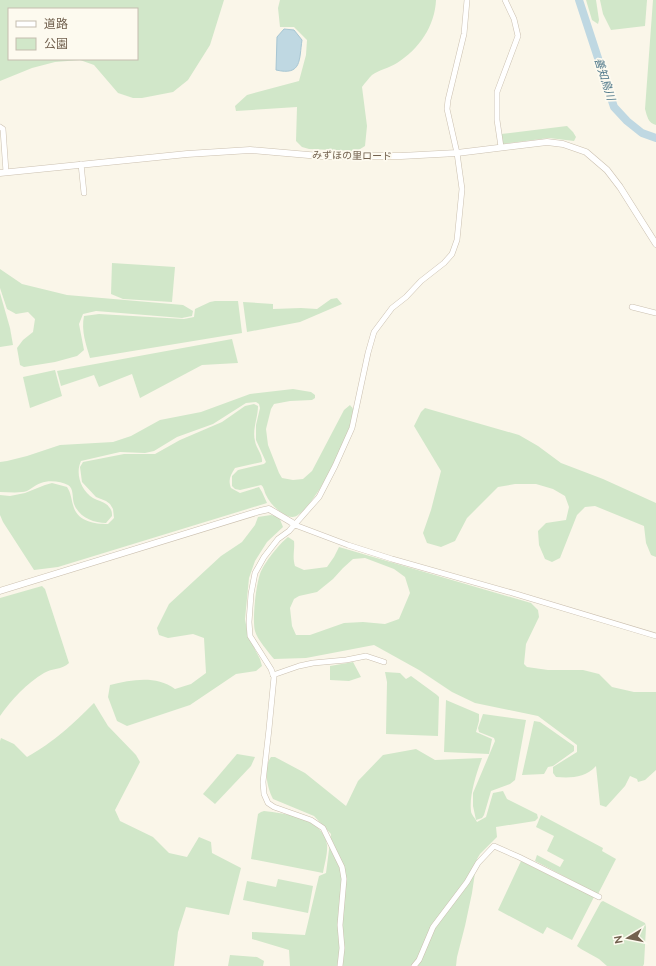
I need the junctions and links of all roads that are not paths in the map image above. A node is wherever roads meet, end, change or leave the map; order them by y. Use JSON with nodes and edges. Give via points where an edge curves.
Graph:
{"nodes":[{"id":1,"x":467,"y":0,"type":"edge"},
{"id":2,"x":504,"y":0,"type":"edge"},
{"id":3,"x":0,"y":127,"type":"edge"},
{"id":4,"x":501,"y":147,"type":"junction"},
{"id":5,"x":457,"y":153,"type":"junction"},
{"id":6,"x":81,"y":164,"type":"junction"},
{"id":7,"x":3,"y":173,"type":"edge"},
{"id":8,"x":84,"y":193,"type":"dead end"},
{"id":9,"x":656,"y":244,"type":"edge"},
{"id":10,"x":632,"y":307,"type":"dead end"},
{"id":11,"x":656,"y":313,"type":"edge"},
{"id":12,"x":294,"y":525,"type":"junction"},
{"id":13,"x":0,"y":591,"type":"edge"},
{"id":14,"x":656,"y":636,"type":"edge"},
{"id":15,"x":384,"y":662,"type":"dead end"},
{"id":16,"x":273,"y":675,"type":"junction"},
{"id":17,"x":599,"y":897,"type":"dead end"},
{"id":18,"x":340,"y":966,"type":"edge"},
{"id":19,"x":414,"y":966,"type":"edge"}],
"edges":[{"from":1,"to":5,"type":"street","via":[[464,34],[447,109]]},
{"from":2,"to":4,"type":"street","via":[[514,19],[518,36],[497,92],[497,120]]},
{"from":3,"to":7,"type":"street","via":[[3,129]]},
{"from":4,"to":5,"type":"street","name":"みずほの里ロード"},
{"from":4,"to":9,"type":"street","name":"みずほの里ロード","via":[[547,142],[563,144],[586,152],[612,176]]},
{"from":5,"to":6,"type":"street","name":"みずほの里ロード","via":[[320,156],[250,150]]},
{"from":5,"to":12,"type":"street","via":[[462,190],[457,240],[452,254],[392,308],[374,332],[352,428],[324,487]]},
{"from":6,"to":7,"type":"street","name":"みずほの里ロード"},
{"from":6,"to":8,"type":"street"},
{"from":10,"to":11,"type":"street"},
{"from":12,"to":13,"type":"street","via":[[269,509],[260,511]]},
{"from":12,"to":14,"type":"street","via":[[392,559]]},
{"from":12,"to":16,"type":"street","via":[[278,539],[264,557],[255,573],[251,594],[250,636]]},
{"from":15,"to":16,"type":"street","via":[[366,656],[306,664]]},
{"from":16,"to":18,"type":"street","via":[[262,782],[264,794],[268,803],[274,807],[311,820],[323,828],[342,867],[344,879]]},
{"from":17,"to":19,"type":"street","via":[[494,846],[478,863],[433,927]]}]}
